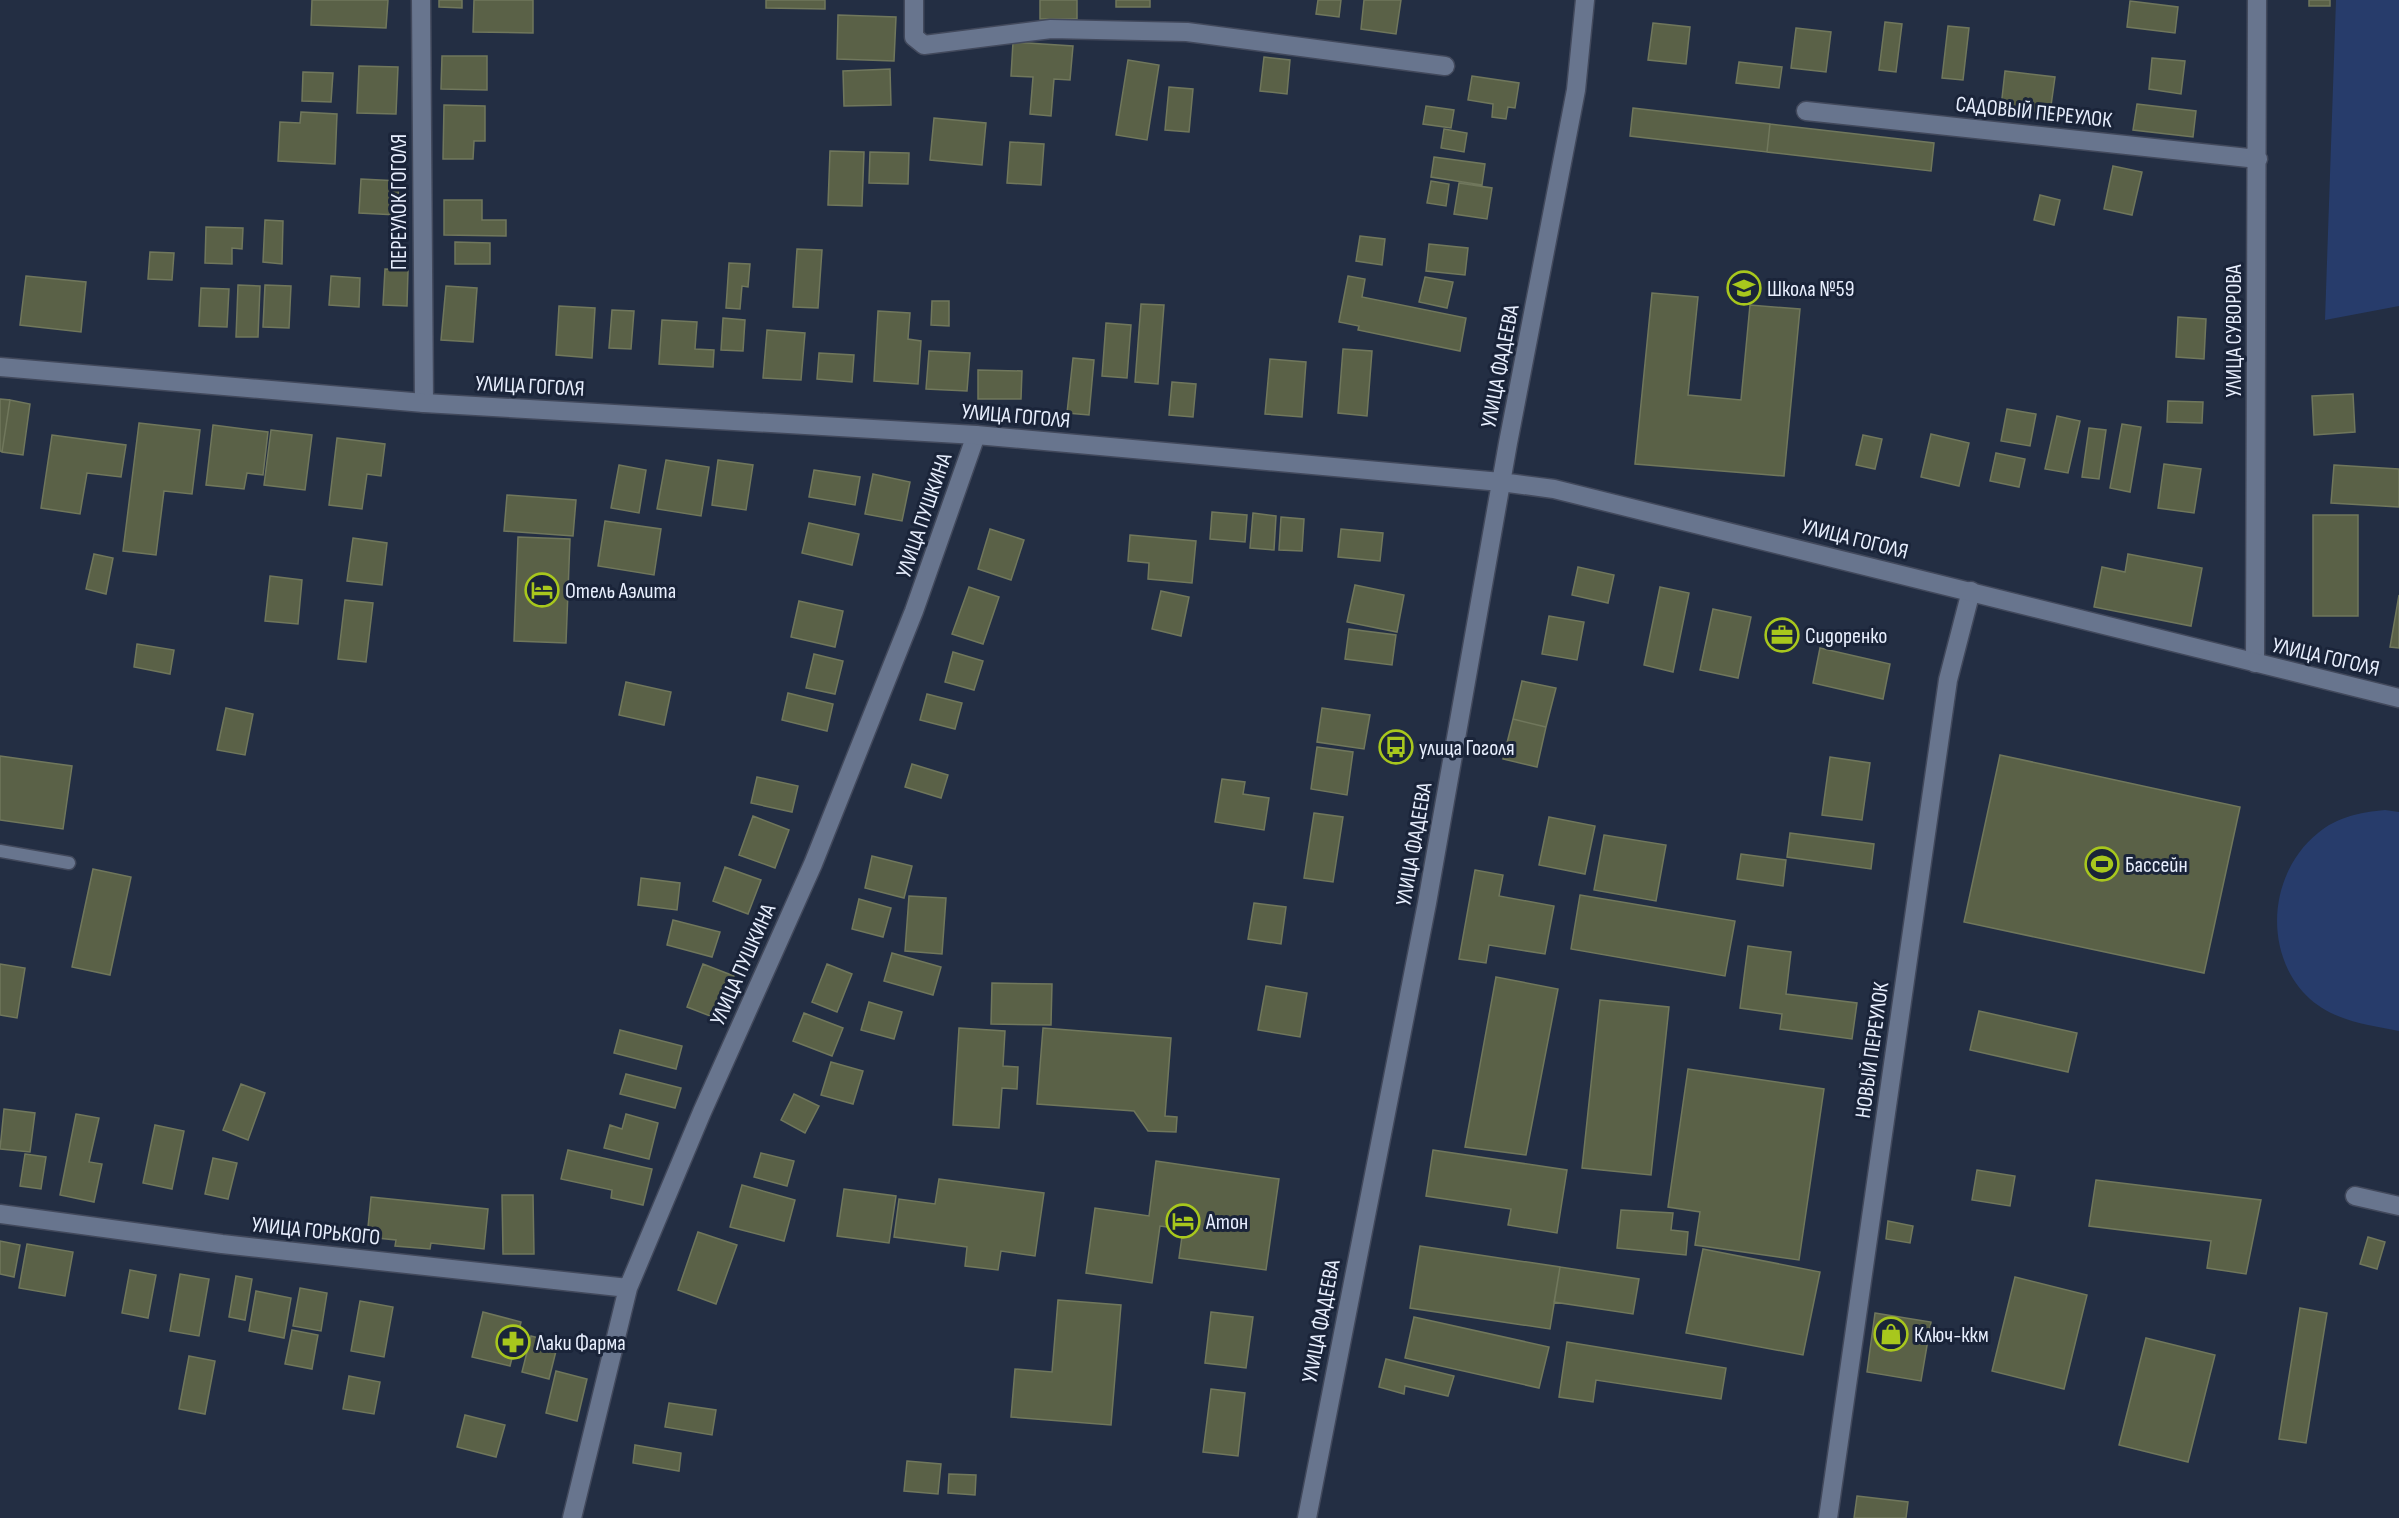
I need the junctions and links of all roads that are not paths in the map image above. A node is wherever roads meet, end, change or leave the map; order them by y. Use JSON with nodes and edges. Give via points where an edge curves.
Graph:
{"nodes":[{"id":1,"x":421,"y":0,"type":"edge"},
{"id":2,"x":914,"y":0,"type":"edge"},
{"id":3,"x":1585,"y":0,"type":"edge"},
{"id":4,"x":2257,"y":0,"type":"edge"},
{"id":5,"x":1445,"y":66,"type":"dead end"},
{"id":6,"x":1806,"y":111,"type":"dead end"},
{"id":7,"x":2258,"y":159,"type":"junction"},
{"id":8,"x":0,"y":367,"type":"edge"},
{"id":9,"x":424,"y":403,"type":"junction"},
{"id":10,"x":976,"y":435,"type":"junction"},
{"id":11,"x":1501,"y":482,"type":"junction"},
{"id":12,"x":1971,"y":591,"type":"junction"},
{"id":13,"x":2255,"y":663,"type":"junction"},
{"id":14,"x":2399,"y":698,"type":"edge"},
{"id":15,"x":0,"y":852,"type":"edge"},
{"id":16,"x":69,"y":863,"type":"dead end"},
{"id":17,"x":2355,"y":1196,"type":"dead end"},
{"id":18,"x":2399,"y":1206,"type":"edge"},
{"id":19,"x":0,"y":1214,"type":"edge"},
{"id":20,"x":628,"y":1288,"type":"junction"},
{"id":21,"x":572,"y":1518,"type":"edge"},
{"id":22,"x":1306,"y":1518,"type":"edge"},
{"id":23,"x":1828,"y":1518,"type":"edge"}],
"edges":[{"from":1,"to":9,"type":"street","name":"ПЕРЕУЛОК ГОГОЛЯ"},
{"from":2,"to":5,"type":"street","via":[[914,37],[924,45],[1052,30],[1186,32]]},
{"from":3,"to":11,"type":"street","name":"УЛИЦА ФАДЕЕВА","via":[[1576,90]]},
{"from":4,"to":7,"type":"street","name":"УЛИЦА СУВОРОВА"},
{"from":6,"to":7,"type":"street","name":"САДОВЫЙ ПЕРЕУЛОК"},
{"from":7,"to":13,"type":"street","name":"УЛИЦА СУВОРОВА"},
{"from":8,"to":9,"type":"street","name":"УЛИЦА ГОГОЛЯ"},
{"from":9,"to":10,"type":"street","name":"УЛИЦА ГОГОЛЯ"},
{"from":10,"to":11,"type":"street","name":"УЛИЦА ГОГОЛЯ"},
{"from":10,"to":20,"type":"street","name":"УЛИЦА ПУШКИНА","via":[[914,611],[818,853]]},
{"from":11,"to":12,"type":"street","name":"УЛИЦА ГОГОЛЯ","via":[[1554,489]]},
{"from":11,"to":22,"type":"street","name":"УЛИЦА ФАДЕЕВА","via":[[1429,893]]},
{"from":12,"to":13,"type":"street","name":"УЛИЦА ГОГОЛЯ"},
{"from":12,"to":23,"type":"street","name":"НОВЫЙ ПЕРЕУЛОК","via":[[1948,680]]},
{"from":13,"to":14,"type":"street","name":"УЛИЦА ГОГОЛЯ"},
{"from":15,"to":16,"type":"lane"},
{"from":17,"to":18,"type":"street"},
{"from":19,"to":20,"type":"street","name":"УЛИЦА ГОРЬКОГО","via":[[222,1244]]},
{"from":20,"to":21,"type":"street","name":"УЛИЦА ПУШКИНА"}]}
